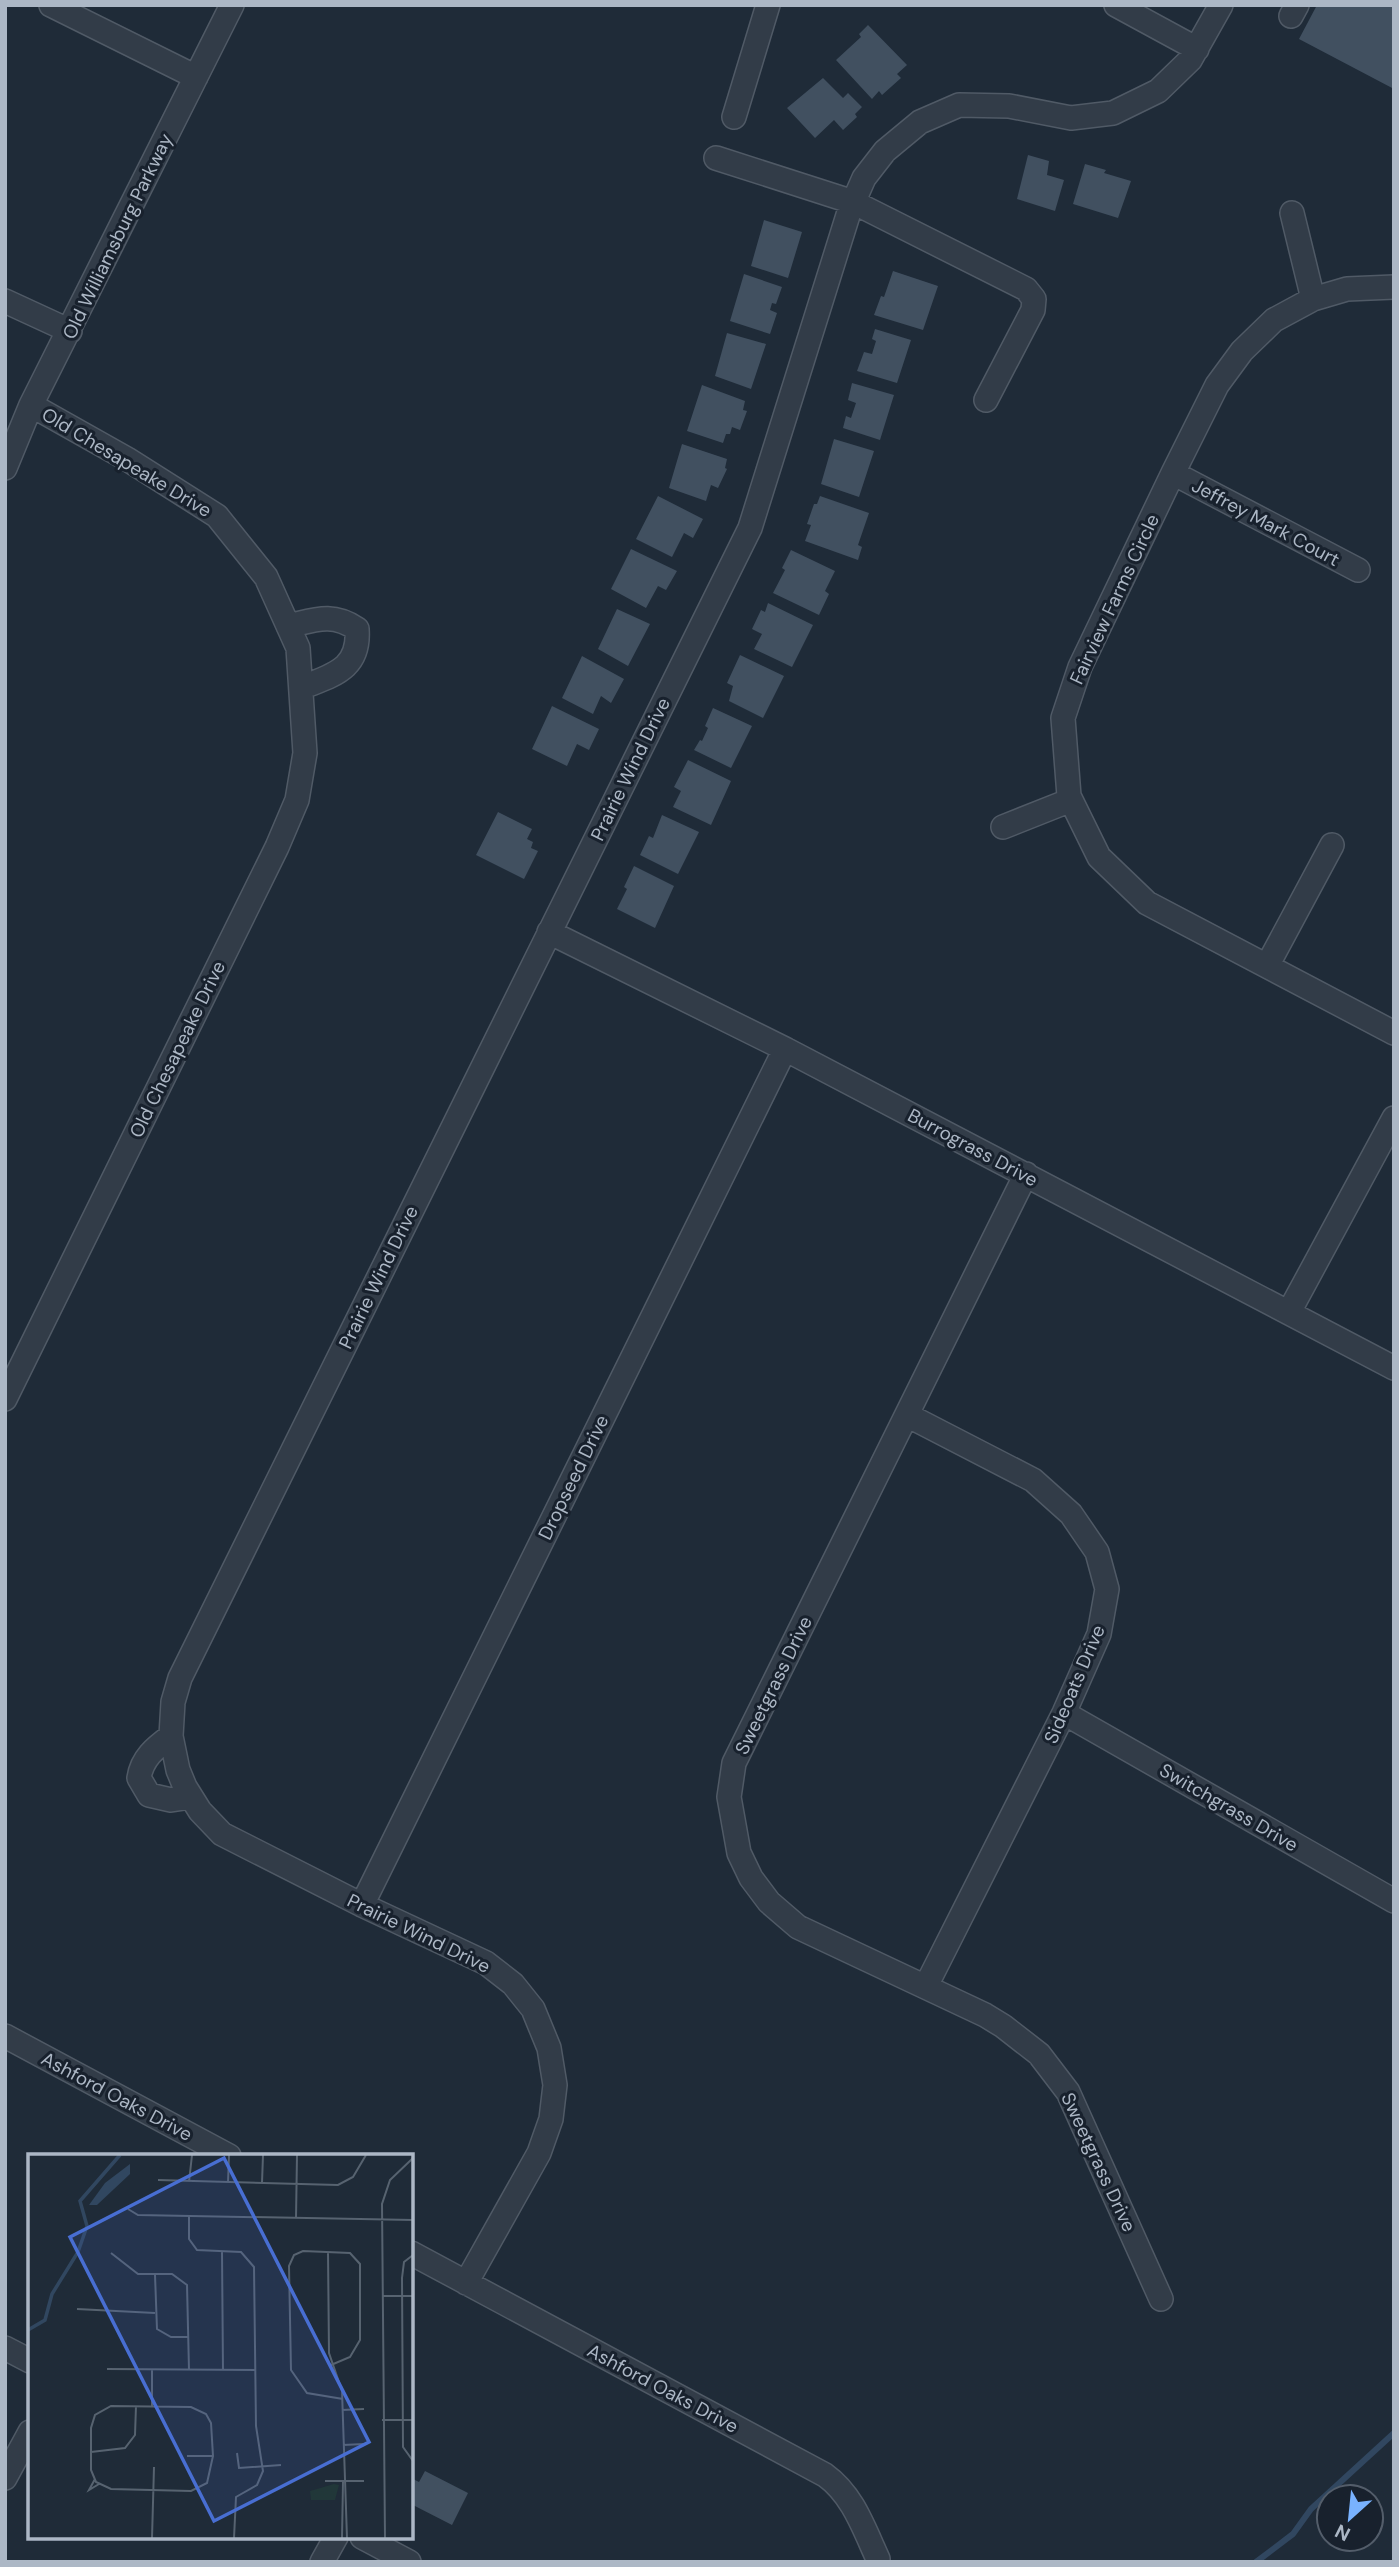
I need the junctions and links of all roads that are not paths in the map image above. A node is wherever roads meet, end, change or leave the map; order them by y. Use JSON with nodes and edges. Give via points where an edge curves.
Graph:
{"nodes":[{"id":1,"x":51,"y":5,"type":"edge"},
{"id":2,"x":232,"y":5,"type":"edge"},
{"id":3,"x":768,"y":5,"type":"edge"},
{"id":4,"x":1115,"y":5,"type":"edge"},
{"id":5,"x":1221,"y":5,"type":"edge"},
{"id":6,"x":1197,"y":49,"type":"junction"},
{"id":7,"x":196,"y":77,"type":"junction"},
{"id":8,"x":734,"y":117,"type":"dead end"},
{"id":9,"x":716,"y":158,"type":"dead end"},
{"id":10,"x":853,"y":202,"type":"junction"},
{"id":11,"x":1292,"y":213,"type":"dead end"},
{"id":12,"x":1394,"y":287,"type":"edge"},
{"id":13,"x":1313,"y":299,"type":"junction"},
{"id":14,"x":5,"y":301,"type":"edge"},
{"id":15,"x":70,"y":331,"type":"junction"},
{"id":16,"x":986,"y":400,"type":"dead end"},
{"id":17,"x":32,"y":405,"type":"junction"},
{"id":18,"x":5,"y":468,"type":"edge"},
{"id":19,"x":1173,"y":473,"type":"junction"},
{"id":20,"x":1358,"y":570,"type":"dead end"},
{"id":21,"x":288,"y":626,"type":"junction"},
{"id":22,"x":301,"y":688,"type":"junction"},
{"id":23,"x":1071,"y":800,"type":"junction"},
{"id":24,"x":1003,"y":827,"type":"dead end"},
{"id":25,"x":1332,"y":845,"type":"dead end"},
{"id":26,"x":549,"y":932,"type":"junction"},
{"id":27,"x":1267,"y":966,"type":"junction"},
{"id":28,"x":1394,"y":1033,"type":"edge"},
{"id":29,"x":785,"y":1049,"type":"junction"},
{"id":30,"x":1394,"y":1118,"type":"edge"},
{"id":31,"x":1026,"y":1174,"type":"junction"},
{"id":32,"x":1289,"y":1312,"type":"junction"},
{"id":33,"x":1394,"y":1368,"type":"edge"},
{"id":34,"x":5,"y":1399,"type":"edge"},
{"id":35,"x":907,"y":1415,"type":"junction"},
{"id":36,"x":1064,"y":1713,"type":"junction"},
{"id":37,"x":171,"y":1736,"type":"junction"},
{"id":38,"x":191,"y":1797,"type":"junction"},
{"id":39,"x":1394,"y":1901,"type":"edge"},
{"id":40,"x":362,"y":1905,"type":"junction"},
{"id":41,"x":926,"y":1986,"type":"junction"},
{"id":42,"x":5,"y":2035,"type":"edge"},
{"id":43,"x":225,"y":2154,"type":"edge"},
{"id":44,"x":413,"y":2254,"type":"edge"},
{"id":45,"x":466,"y":2283,"type":"junction"},
{"id":46,"x":1161,"y":2299,"type":"dead end"},
{"id":47,"x":5,"y":2348,"type":"edge"},
{"id":48,"x":28,"y":2360,"type":"edge"},
{"id":49,"x":28,"y":2436,"type":"edge"},
{"id":50,"x":5,"y":2478,"type":"edge"},
{"id":51,"x":336,"y":2539,"type":"edge"},
{"id":52,"x":366,"y":2539,"type":"edge"},
{"id":53,"x":878,"y":2559,"type":"dead end"},
{"id":54,"x":323,"y":2562,"type":"edge"},
{"id":55,"x":409,"y":2562,"type":"edge"}],
"edges":[{"from":1,"to":7,"type":"street"},
{"from":2,"to":7,"type":"street","name":"Old Williamsburg Parkway"},
{"from":3,"to":8,"type":"street"},
{"from":4,"to":6,"type":"street"},
{"from":5,"to":6,"type":"street","name":"Prairie Wind Drive"},
{"from":6,"to":10,"type":"street","name":"Prairie Wind Drive","via":[[1158,91],[1113,113],[1070,118],[1009,106],[959,105],[920,122],[885,151]]},
{"from":7,"to":15,"type":"street","name":"Old Williamsburg Parkway"},
{"from":9,"to":10,"type":"street"},
{"from":10,"to":16,"type":"street","via":[[1026,289],[1034,299],[1033,310]]},
{"from":10,"to":26,"type":"street","name":"Prairie Wind Drive","via":[[750,528]]},
{"from":11,"to":13,"type":"street"},
{"from":12,"to":13,"type":"street","name":"Fairview Farms Circle","via":[[1347,289]]},
{"from":13,"to":19,"type":"street","name":"Fairview Farms Circle","via":[[1274,320],[1242,351],[1217,385]]},
{"from":14,"to":15,"type":"street"},
{"from":15,"to":17,"type":"street","name":"Old Williamsburg Parkway"},
{"from":17,"to":18,"type":"street","name":"Old Williamsburg Parkway"},
{"from":17,"to":21,"type":"street","name":"Old Chesapeake Drive","via":[[217,516],[266,577]]},
{"from":19,"to":20,"type":"street","name":"Jeffrey Mark Court"},
{"from":19,"to":23,"type":"street","name":"Fairview Farms Circle","via":[[1080,667],[1063,718]]},
{"from":21,"to":22,"type":"street","name":"Old Chesapeake Drive","via":[[298,648]]},
{"from":21,"to":22,"type":"street","via":[[330,617],[356,629],[358,642],[347,666]]},
{"from":22,"to":34,"type":"street","name":"Old Chesapeake Drive","via":[[305,753],[297,800]]},
{"from":23,"to":24,"type":"street"},
{"from":23,"to":27,"type":"street","name":"Fairview Farms Circle","via":[[1099,857],[1147,903]]},
{"from":25,"to":27,"type":"street"},
{"from":26,"to":29,"type":"street","name":"Burrograss Drive"},
{"from":26,"to":37,"type":"street","name":"Prairie Wind Drive","via":[[180,1678]]},
{"from":27,"to":28,"type":"street","name":"Fairview Farms Circle"},
{"from":29,"to":31,"type":"street","name":"Burrograss Drive"},
{"from":29,"to":40,"type":"street","name":"Dropseed Drive"},
{"from":30,"to":32,"type":"street"},
{"from":31,"to":32,"type":"street","name":"Burrograss Drive"},
{"from":31,"to":35,"type":"street","name":"Sweetgrass Drive"},
{"from":32,"to":33,"type":"street","name":"Burrograss Drive"},
{"from":35,"to":36,"type":"street","name":"Sideoats Drive","via":[[1033,1480],[1071,1514],[1097,1552],[1107,1590],[1100,1634]]},
{"from":35,"to":41,"type":"street","name":"Sweetgrass Drive","via":[[734,1763],[729,1797],[739,1853],[769,1902],[798,1927]]},
{"from":36,"to":39,"type":"street","name":"Switchgrass Drive"},
{"from":36,"to":41,"type":"street","name":"Sideoats Drive"},
{"from":37,"to":38,"type":"street","name":"Prairie Wind Drive","via":[[178,1770]]},
{"from":37,"to":38,"type":"street","via":[[141,1764],[139,1779],[149,1795],[171,1800]]},
{"from":38,"to":40,"type":"street","name":"Prairie Wind Drive","via":[[222,1834]]},
{"from":40,"to":45,"type":"street","name":"Prairie Wind Drive","via":[[486,1964],[513,1984],[533,2009],[549,2048],[555,2085],[551,2119],[539,2153]]},
{"from":41,"to":46,"type":"street","name":"Sweetgrass Drive","via":[[1003,2026],[1039,2054],[1068,2092]]},
{"from":42,"to":43,"type":"street","name":"Ashford Oaks Drive"},
{"from":44,"to":45,"type":"street","name":"Ashford Oaks Drive"},
{"from":45,"to":53,"type":"street","name":"Ashford Oaks Drive","via":[[825,2475],[840,2486],[854,2507]]},
{"from":47,"to":48,"type":"street"},
{"from":49,"to":50,"type":"street"},
{"from":51,"to":54,"type":"street"},
{"from":52,"to":55,"type":"street"}]}
